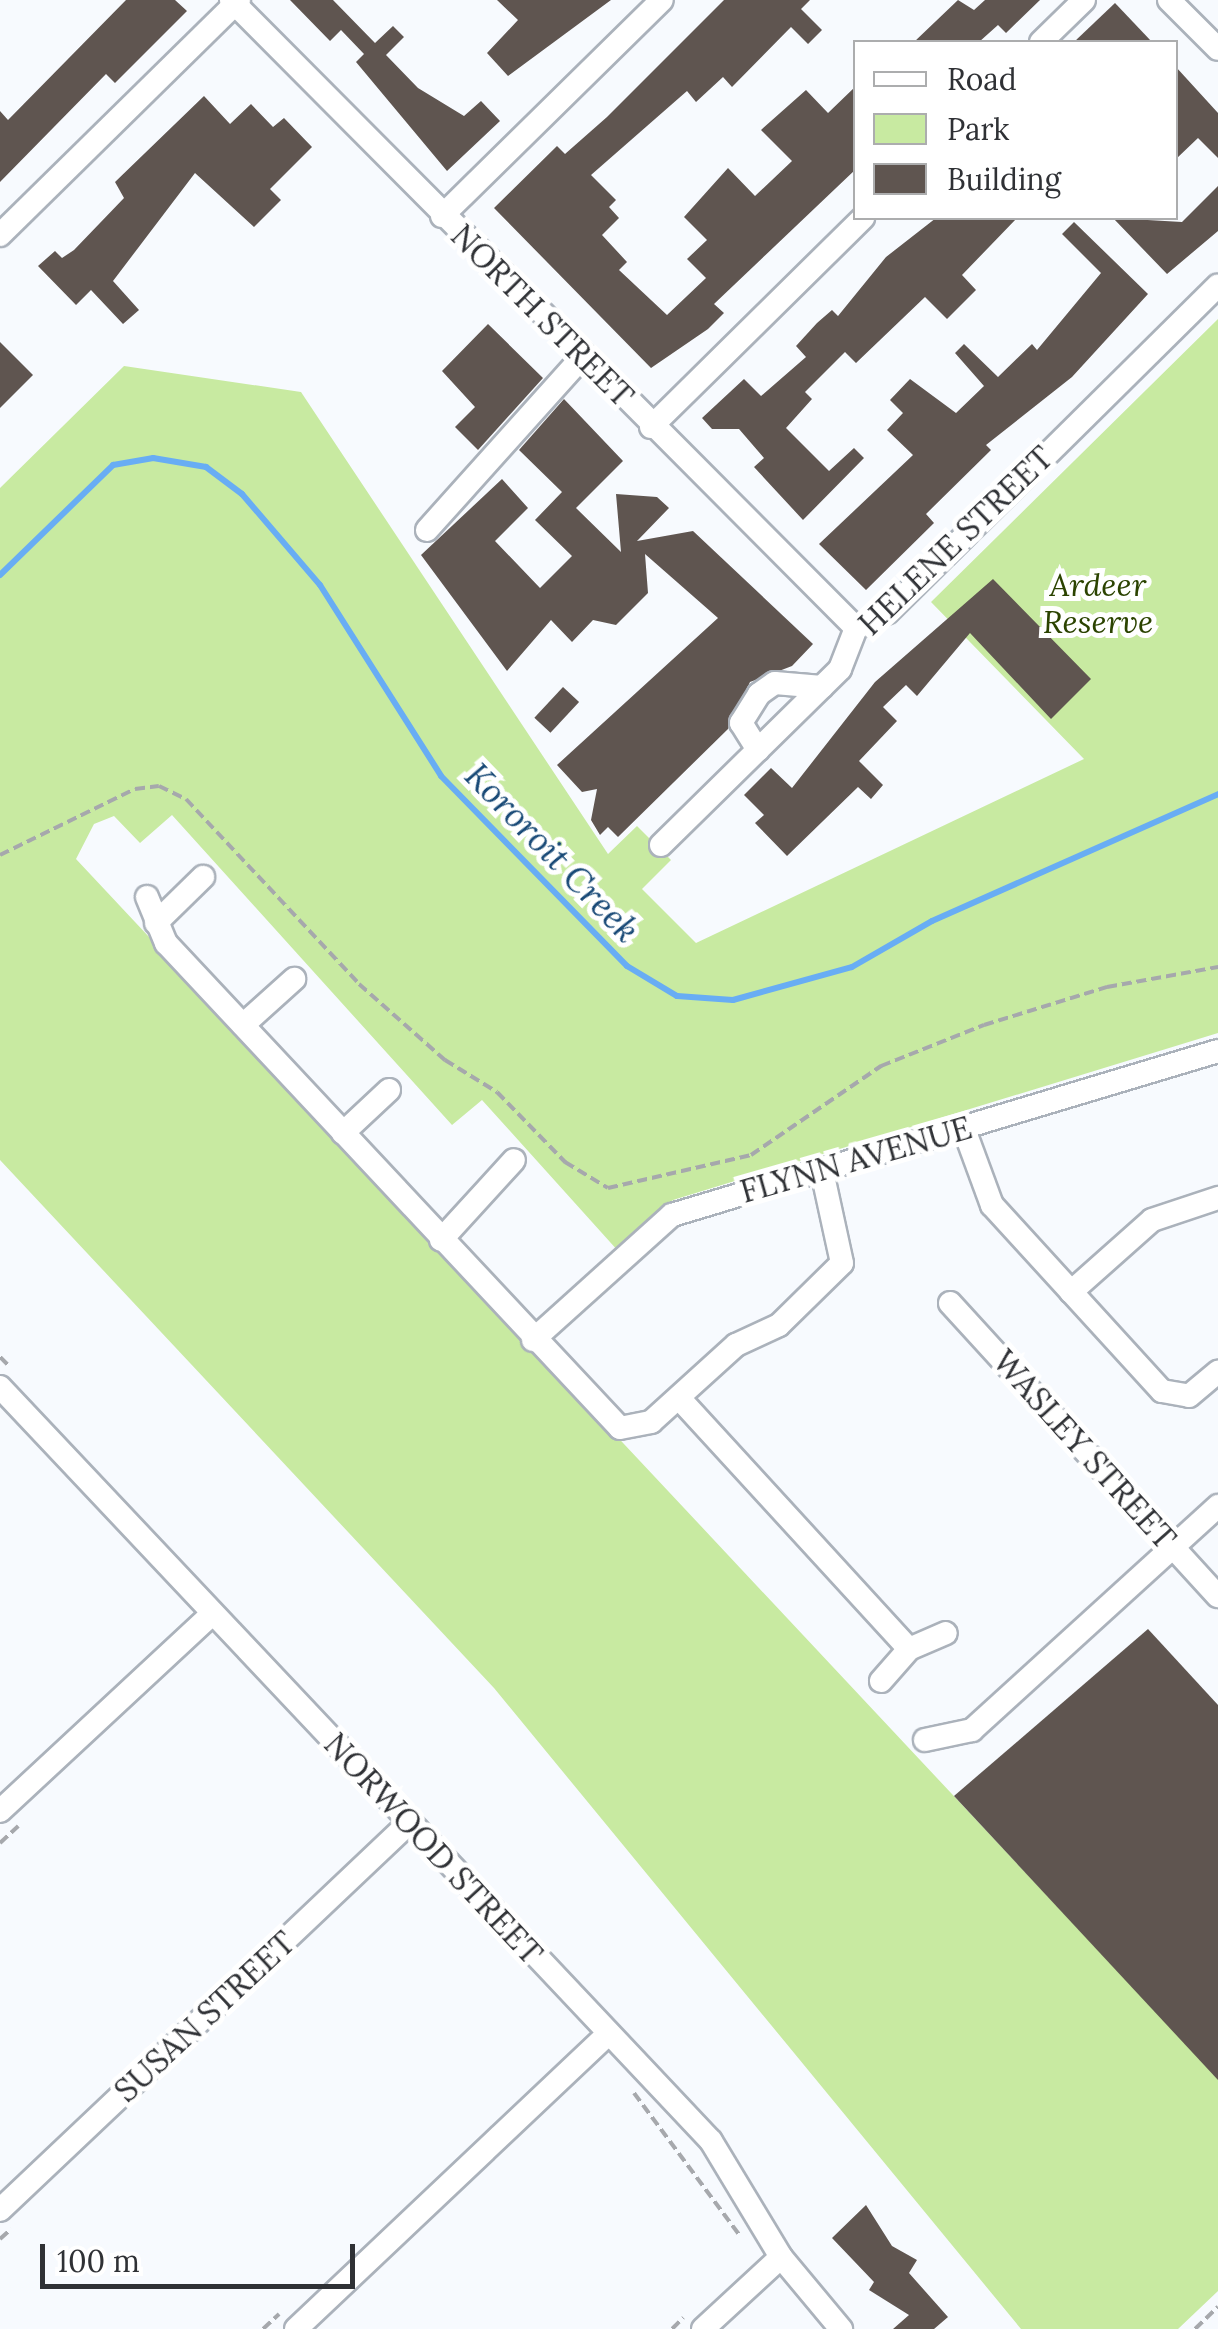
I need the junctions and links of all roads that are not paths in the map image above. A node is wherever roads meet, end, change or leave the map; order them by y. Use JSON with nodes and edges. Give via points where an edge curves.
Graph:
{"nodes":[{"id":1,"x":662,"y":0,"type":"edge"},
{"id":2,"x":1084,"y":0,"type":"edge"},
{"id":3,"x":1170,"y":0,"type":"edge"},
{"id":4,"x":235,"y":1,"type":"edge"},
{"id":5,"x":1043,"y":40,"type":"edge"},
{"id":6,"x":1218,"y":49,"type":"edge"},
{"id":7,"x":442,"y":216,"type":"junction"},
{"id":8,"x":861,"y":220,"type":"edge"},
{"id":9,"x":0,"y":236,"type":"edge"},
{"id":10,"x":1218,"y":286,"type":"edge"},
{"id":11,"x":582,"y":357,"type":"junction"},
{"id":12,"x":651,"y":427,"type":"junction"},
{"id":13,"x":426,"y":530,"type":"dead end"},
{"id":14,"x":856,"y":628,"type":"junction"},
{"id":15,"x":822,"y":687,"type":"junction"},
{"id":16,"x":758,"y":750,"type":"junction"},
{"id":17,"x":661,"y":844,"type":"dead end"},
{"id":18,"x":203,"y":877,"type":"dead end"},
{"id":19,"x":147,"y":897,"type":"dead end"},
{"id":20,"x":156,"y":923,"type":"junction"},
{"id":21,"x":294,"y":978,"type":"dead end"},
{"id":22,"x":242,"y":1025,"type":"junction"},
{"id":23,"x":1218,"y":1051,"type":"edge"},
{"id":24,"x":389,"y":1090,"type":"dead end"},
{"id":25,"x":964,"y":1128,"type":"junction"},
{"id":26,"x":343,"y":1134,"type":"junction"},
{"id":27,"x":514,"y":1160,"type":"dead end"},
{"id":28,"x":822,"y":1170,"type":"junction"},
{"id":29,"x":1218,"y":1198,"type":"edge"},
{"id":30,"x":442,"y":1240,"type":"junction"},
{"id":31,"x":1071,"y":1292,"type":"junction"},
{"id":32,"x":950,"y":1303,"type":"dead end"},
{"id":33,"x":534,"y":1340,"type":"junction"},
{"id":34,"x":1218,"y":1372,"type":"edge"},
{"id":35,"x":0,"y":1388,"type":"edge"},
{"id":36,"x":678,"y":1398,"type":"junction"},
{"id":37,"x":1218,"y":1506,"type":"edge"},
{"id":38,"x":1173,"y":1548,"type":"junction"},
{"id":39,"x":1218,"y":1596,"type":"edge"},
{"id":40,"x":212,"y":1614,"type":"junction"},
{"id":41,"x":946,"y":1633,"type":"dead end"},
{"id":42,"x":909,"y":1649,"type":"junction"},
{"id":43,"x":882,"y":1681,"type":"dead end"},
{"id":44,"x":925,"y":1740,"type":"dead end"},
{"id":45,"x":0,"y":1811,"type":"edge"},
{"id":46,"x":409,"y":1823,"type":"junction"},
{"id":47,"x":608,"y":2035,"type":"junction"},
{"id":48,"x":0,"y":2210,"type":"edge"},
{"id":49,"x":773,"y":2265,"type":"junction"},
{"id":50,"x":296,"y":2329,"type":"edge"},
{"id":51,"x":703,"y":2329,"type":"edge"},
{"id":52,"x":841,"y":2329,"type":"edge"}],
"edges":[{"from":1,"to":7,"type":"street"},
{"from":2,"to":5,"type":"street"},
{"from":3,"to":6,"type":"street"},
{"from":4,"to":7,"type":"street","name":"NORTH STREET"},
{"from":4,"to":9,"type":"street"},
{"from":7,"to":11,"type":"street","name":"NORTH STREET"},
{"from":8,"to":12,"type":"street"},
{"from":10,"to":14,"type":"street","name":"HELENE STREET","via":[[888,612]]},
{"from":11,"to":12,"type":"street","name":"NORTH STREET"},
{"from":11,"to":13,"type":"street"},
{"from":12,"to":14,"type":"street","name":"NORTH STREET"},
{"from":14,"to":15,"type":"street","name":"HELENE STREET","via":[[848,657]]},
{"from":15,"to":16,"type":"street","name":"HELENE STREET"},
{"from":15,"to":16,"type":"street","via":[[775,683],[759,694],[741,723]]},
{"from":16,"to":17,"type":"street","name":"HELENE STREET"},
{"from":18,"to":20,"type":"street"},
{"from":19,"to":20,"type":"street"},
{"from":20,"to":22,"type":"street"},
{"from":21,"to":22,"type":"street"},
{"from":22,"to":26,"type":"street"},
{"from":23,"to":25,"type":"street","name":"FLYNN AVENUE"},
{"from":24,"to":26,"type":"street"},
{"from":25,"to":28,"type":"street","name":"FLYNN AVENUE"},
{"from":25,"to":31,"type":"street","via":[[992,1205]]},
{"from":26,"to":30,"type":"street"},
{"from":27,"to":30,"type":"street"},
{"from":28,"to":33,"type":"street","name":"FLYNN AVENUE","via":[[672,1215]]},
{"from":28,"to":36,"type":"street","via":[[842,1263],[779,1325],[736,1345]]},
{"from":29,"to":31,"type":"street","via":[[1152,1220]]},
{"from":30,"to":33,"type":"street"},
{"from":31,"to":34,"type":"street","via":[[1162,1391],[1189,1396]]},
{"from":32,"to":38,"type":"street","name":"WASLEY STREET"},
{"from":33,"to":36,"type":"street","via":[[620,1428],[641,1428]]},
{"from":35,"to":40,"type":"street","name":"NORWOOD STREET"},
{"from":36,"to":42,"type":"street"},
{"from":37,"to":38,"type":"street"},
{"from":38,"to":39,"type":"street","name":"WASLEY STREET"},
{"from":38,"to":44,"type":"street","via":[[972,1730]]},
{"from":40,"to":45,"type":"street"},
{"from":40,"to":46,"type":"street","name":"NORWOOD STREET"},
{"from":41,"to":42,"type":"street"},
{"from":42,"to":43,"type":"street"},
{"from":46,"to":47,"type":"street","name":"NORWOOD STREET"},
{"from":46,"to":48,"type":"street","name":"SUSAN STREET"},
{"from":47,"to":49,"type":"street","name":"NORWOOD STREET","via":[[711,2141]]},
{"from":47,"to":50,"type":"street"},
{"from":49,"to":51,"type":"street"},
{"from":49,"to":52,"type":"street","name":"NORWOOD STREET"}]}
